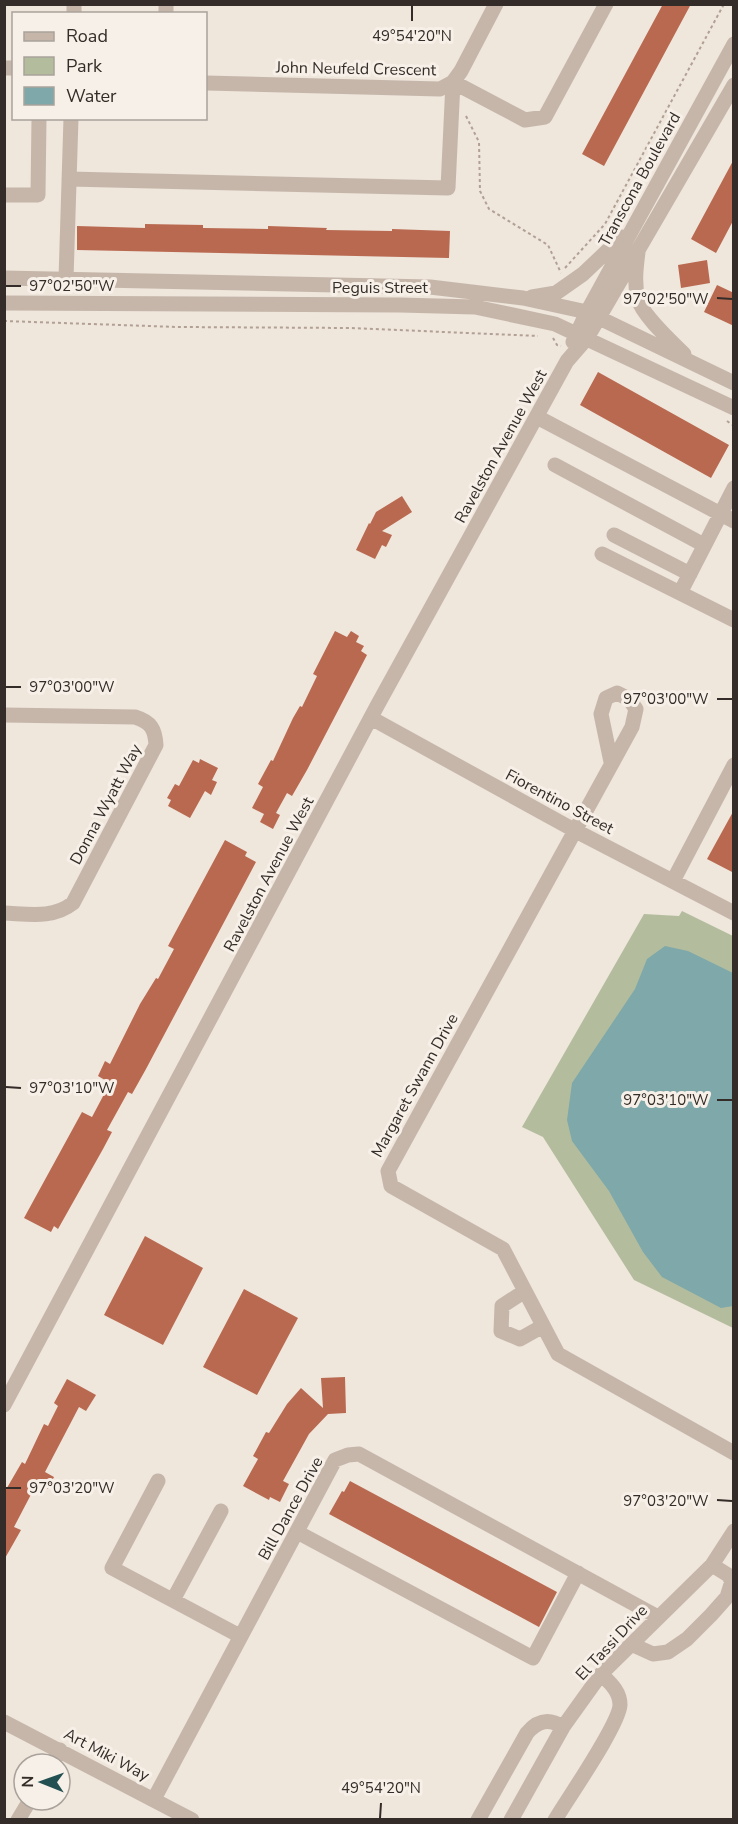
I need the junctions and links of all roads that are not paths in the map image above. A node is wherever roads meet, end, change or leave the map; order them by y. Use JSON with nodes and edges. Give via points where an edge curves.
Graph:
{"nodes":[{"id":1,"x":496,"y":4,"type":"edge"},
{"id":2,"x":606,"y":4,"type":"edge"},
{"id":3,"x":734,"y":44,"type":"edge"},
{"id":4,"x":453,"y":82,"type":"junction"},
{"id":5,"x":207,"y":83,"type":"edge"},
{"id":6,"x":731,"y":95,"type":"edge"},
{"id":7,"x":39,"y":120,"type":"edge"},
{"id":8,"x":70,"y":120,"type":"edge"},
{"id":9,"x":69,"y":179,"type":"junction"},
{"id":10,"x":4,"y":195,"type":"edge"},
{"id":11,"x":635,"y":225,"type":"junction"},
{"id":12,"x":639,"y":246,"type":"junction"},
{"id":13,"x":4,"y":278,"type":"edge"},
{"id":14,"x":66,"y":279,"type":"junction"},
{"id":15,"x":214,"y":282,"type":"junction"},
{"id":16,"x":523,"y":298,"type":"junction"},
{"id":17,"x":4,"y":303,"type":"edge"},
{"id":18,"x":213,"y":305,"type":"junction"},
{"id":19,"x":592,"y":314,"type":"junction"},
{"id":20,"x":581,"y":335,"type":"junction"},
{"id":21,"x":693,"y":362,"type":"junction"},
{"id":22,"x":734,"y":383,"type":"edge"},
{"id":23,"x":734,"y":408,"type":"edge"},
{"id":24,"x":537,"y":417,"type":"junction"},
{"id":25,"x":555,"y":465,"type":"dead end"},
{"id":26,"x":734,"y":488,"type":"edge"},
{"id":27,"x":727,"y":518,"type":"edge"},
{"id":28,"x":614,"y":535,"type":"dead end"},
{"id":29,"x":705,"y":544,"type":"junction"},
{"id":30,"x":602,"y":554,"type":"dead end"},
{"id":31,"x":690,"y":574,"type":"junction"},
{"id":32,"x":680,"y":593,"type":"junction"},
{"id":33,"x":734,"y":620,"type":"edge"},
{"id":34,"x":4,"y":715,"type":"edge"},
{"id":35,"x":371,"y":718,"type":"junction"},
{"id":36,"x":611,"y":762,"type":"dead end"},
{"id":37,"x":734,"y":765,"type":"edge"},
{"id":38,"x":574,"y":830,"type":"junction"},
{"id":39,"x":673,"y":881,"type":"junction"},
{"id":40,"x":4,"y":913,"type":"edge"},
{"id":41,"x":734,"y":913,"type":"edge"},
{"id":42,"x":525,"y":1291,"type":"junction"},
{"id":43,"x":543,"y":1326,"type":"junction"},
{"id":44,"x":4,"y":1405,"type":"edge"},
{"id":45,"x":734,"y":1453,"type":"edge"},
{"id":46,"x":158,"y":1481,"type":"dead end"},
{"id":47,"x":221,"y":1511,"type":"dead end"},
{"id":48,"x":734,"y":1531,"type":"edge"},
{"id":49,"x":297,"y":1532,"type":"junction"},
{"id":50,"x":712,"y":1565,"type":"junction"},
{"id":51,"x":578,"y":1573,"type":"junction"},
{"id":52,"x":173,"y":1600,"type":"junction"},
{"id":53,"x":658,"y":1617,"type":"junction"},
{"id":54,"x":240,"y":1636,"type":"junction"},
{"id":55,"x":632,"y":1644,"type":"junction"},
{"id":56,"x":601,"y":1674,"type":"junction"},
{"id":57,"x":4,"y":1722,"type":"edge"},
{"id":58,"x":563,"y":1727,"type":"junction"},
{"id":59,"x":60,"y":1750,"type":"joint"},
{"id":60,"x":154,"y":1799,"type":"junction"},
{"id":61,"x":192,"y":1820,"type":"edge"},
{"id":62,"x":478,"y":1820,"type":"edge"},
{"id":63,"x":511,"y":1820,"type":"edge"},
{"id":64,"x":555,"y":1820,"type":"edge"}],
"edges":[{"from":1,"to":4,"type":"street","name":"John Neufeld Crescent"},
{"from":2,"to":4,"type":"street","via":[[545,117],[525,120]]},
{"from":3,"to":11,"type":"street","name":"Transcona Boulevard"},
{"from":4,"to":5,"type":"street","name":"John Neufeld Crescent","via":[[430,90]]},
{"from":4,"to":9,"type":"street","via":[[448,188]]},
{"from":6,"to":12,"type":"street","name":"Transcona Boulevard"},
{"from":7,"to":10,"type":"street","via":[[38,195]]},
{"from":8,"to":9,"type":"street"},
{"from":9,"to":14,"type":"street"},
{"from":11,"to":16,"type":"street","via":[[583,274],[556,293]]},
{"from":11,"to":19,"type":"street","name":"Transcona Boulevard"},
{"from":12,"to":19,"type":"street","name":"Transcona Boulevard"},
{"from":12,"to":21,"type":"street","via":[[635,276],[638,302]]},
{"from":13,"to":14,"type":"street","name":"Peguis Street"},
{"from":14,"to":15,"type":"street","name":"Peguis Street"},
{"from":15,"to":16,"type":"street","name":"Peguis Street","via":[[430,287]]},
{"from":15,"to":18,"type":"street"},
{"from":16,"to":19,"type":"street","name":"Peguis Street"},
{"from":17,"to":18,"type":"street","name":"Peguis Street"},
{"from":18,"to":20,"type":"street","name":"Peguis Street","via":[[476,307],[555,324]]},
{"from":19,"to":20,"type":"street","name":"Transcona Boulevard"},
{"from":19,"to":21,"type":"street","name":"Peguis Street"},
{"from":20,"to":23,"type":"street","name":"Peguis Street"},
{"from":20,"to":24,"type":"street","name":"Ravelston Avenue West"},
{"from":21,"to":22,"type":"street","name":"Peguis Street"},
{"from":24,"to":27,"type":"street"},
{"from":24,"to":35,"type":"street","name":"Ravelston Avenue West"},
{"from":25,"to":29,"type":"street"},
{"from":26,"to":27,"type":"street"},
{"from":27,"to":29,"type":"street"},
{"from":28,"to":31,"type":"street"},
{"from":29,"to":31,"type":"street"},
{"from":30,"to":32,"type":"street"},
{"from":31,"to":32,"type":"street"},
{"from":32,"to":33,"type":"street"},
{"from":34,"to":40,"type":"street","name":"Donna Wyatt Way","via":[[135,717],[147,721],[155,731],[156,745],[73,903],[49,914]]},
{"from":35,"to":38,"type":"street","name":"Fiorentino Street"},
{"from":35,"to":44,"type":"street","name":"Ravelston Avenue West"},
{"from":36,"to":38,"type":"street","name":"Margaret Swann Drive"},
{"from":37,"to":39,"type":"street"},
{"from":38,"to":39,"type":"street","name":"Fiorentino Street"},
{"from":38,"to":42,"type":"street","name":"Margaret Swann Drive","via":[[388,1171],[391,1186],[503,1249]]},
{"from":39,"to":41,"type":"street","name":"Fiorentino Street"},
{"from":42,"to":43,"type":"street","name":"Margaret Swann Drive"},
{"from":42,"to":43,"type":"street","via":[[502,1306],[501,1330],[520,1339]]},
{"from":43,"to":45,"type":"street","name":"Margaret Swann Drive","via":[[558,1354]]},
{"from":46,"to":52,"type":"street","via":[[112,1568]]},
{"from":47,"to":52,"type":"street"},
{"from":48,"to":50,"type":"street","name":"El Tassi Drive"},
{"from":49,"to":51,"type":"street","name":"Bill Dance Drive","via":[[335,1460],[359,1454]]},
{"from":49,"to":51,"type":"street","via":[[533,1658]]},
{"from":49,"to":54,"type":"street","name":"Bill Dance Drive"},
{"from":50,"to":53,"type":"street","name":"El Tassi Drive"},
{"from":50,"to":55,"type":"street","via":[[732,1581],[727,1597],[687,1639],[668,1652],[653,1654]]},
{"from":51,"to":53,"type":"street","name":"Bill Dance Drive"},
{"from":52,"to":54,"type":"street"},
{"from":53,"to":55,"type":"street","name":"El Tassi Drive"},
{"from":54,"to":60,"type":"street","name":"Bill Dance Drive"},
{"from":55,"to":56,"type":"street","name":"El Tassi Drive"},
{"from":56,"to":58,"type":"street","name":"El Tassi Drive"},
{"from":56,"to":64,"type":"street","via":[[616,1689],[619,1712]]},
{"from":57,"to":59,"type":"street","name":"Art Miki Way"},
{"from":58,"to":62,"type":"street","via":[[546,1720],[532,1726]]},
{"from":58,"to":63,"type":"street","name":"El Tassi Drive"},
{"from":59,"to":60,"type":"street","name":"Art Miki Way"},
{"from":60,"to":61,"type":"street","name":"Art Miki Way"}]}
